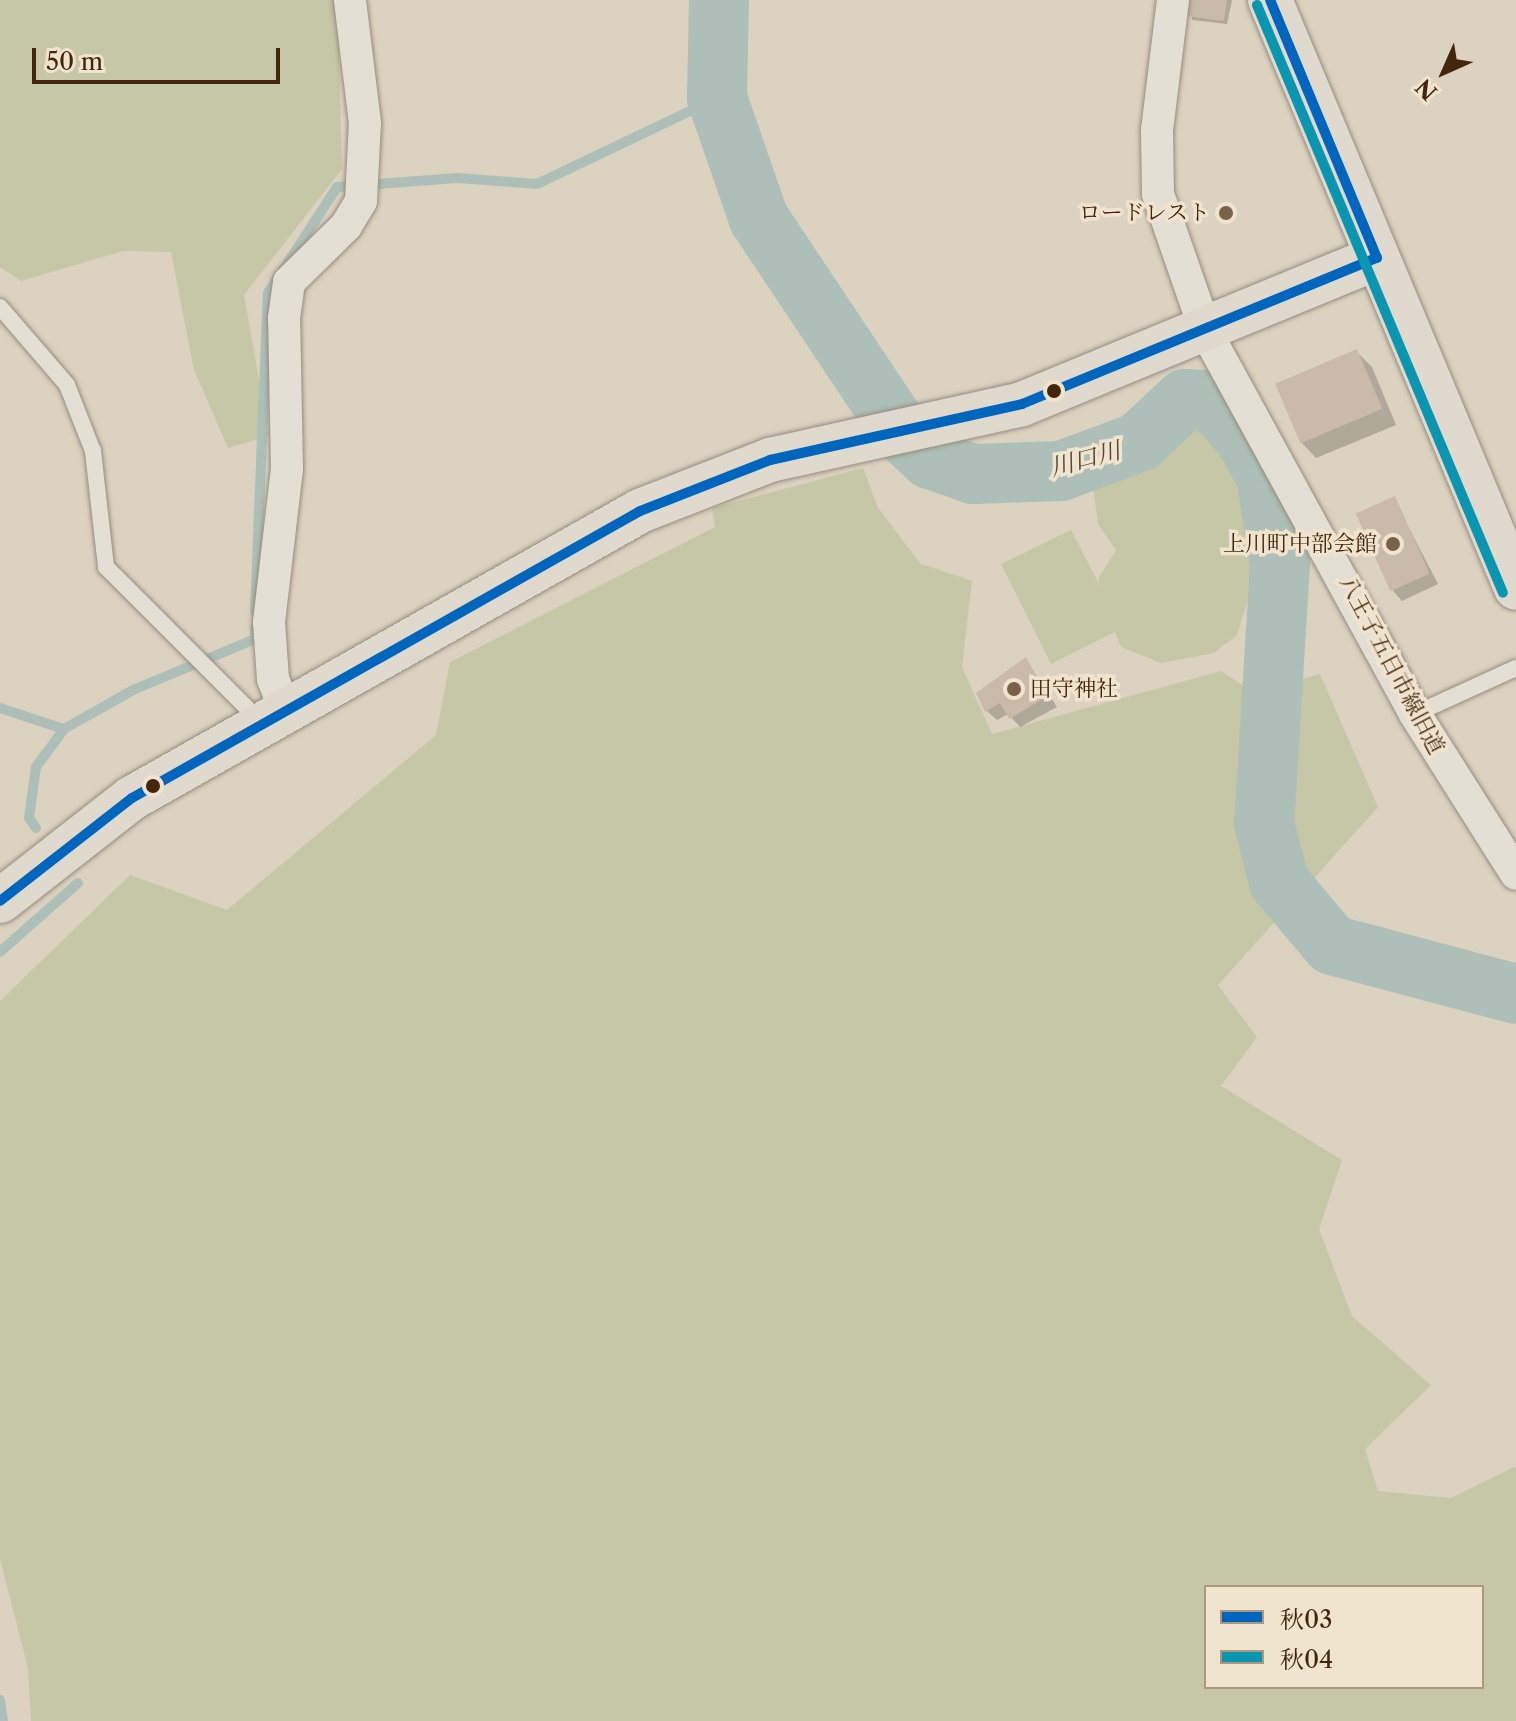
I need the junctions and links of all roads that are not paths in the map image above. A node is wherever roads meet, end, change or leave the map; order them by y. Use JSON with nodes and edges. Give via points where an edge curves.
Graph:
{"nodes":[{"id":1,"x":350,"y":0,"type":"edge"},
{"id":2,"x":1173,"y":0,"type":"edge"},
{"id":3,"x":1270,"y":0,"type":"edge"},
{"id":4,"x":1377,"y":258,"type":"junction"},
{"id":5,"x":0,"y":307,"type":"edge"},
{"id":6,"x":1206,"y":332,"type":"junction"},
{"id":7,"x":1516,"y":588,"type":"edge"},
{"id":8,"x":1516,"y":668,"type":"edge"},
{"id":9,"x":1415,"y":714,"type":"junction"},
{"id":10,"x":273,"y":716,"type":"junction"},
{"id":11,"x":1516,"y":874,"type":"edge"},
{"id":12,"x":0,"y":901,"type":"edge"}],
"edges":[{"from":1,"to":10,"type":"street","via":[[365,163],[361,201],[346,226],[289,282],[287,469],[269,622]]},
{"from":2,"to":6,"type":"street","name":"八王子五日市線旧道","via":[[1157,130],[1158,194]]},
{"from":3,"to":4,"type":"main road"},
{"from":4,"to":6,"type":"main road"},
{"from":4,"to":7,"type":"main road"},
{"from":5,"to":10,"type":"lane","via":[[67,385],[93,451],[106,567],[221,677]]},
{"from":6,"to":9,"type":"street","name":"八王子五日市線旧道"},
{"from":6,"to":10,"type":"main road","via":[[1043,397],[737,471],[640,511]]},
{"from":8,"to":9,"type":"lane"},
{"from":9,"to":11,"type":"street","name":"八王子五日市線旧道"},
{"from":10,"to":12,"type":"main road","via":[[106,815]]}]}
